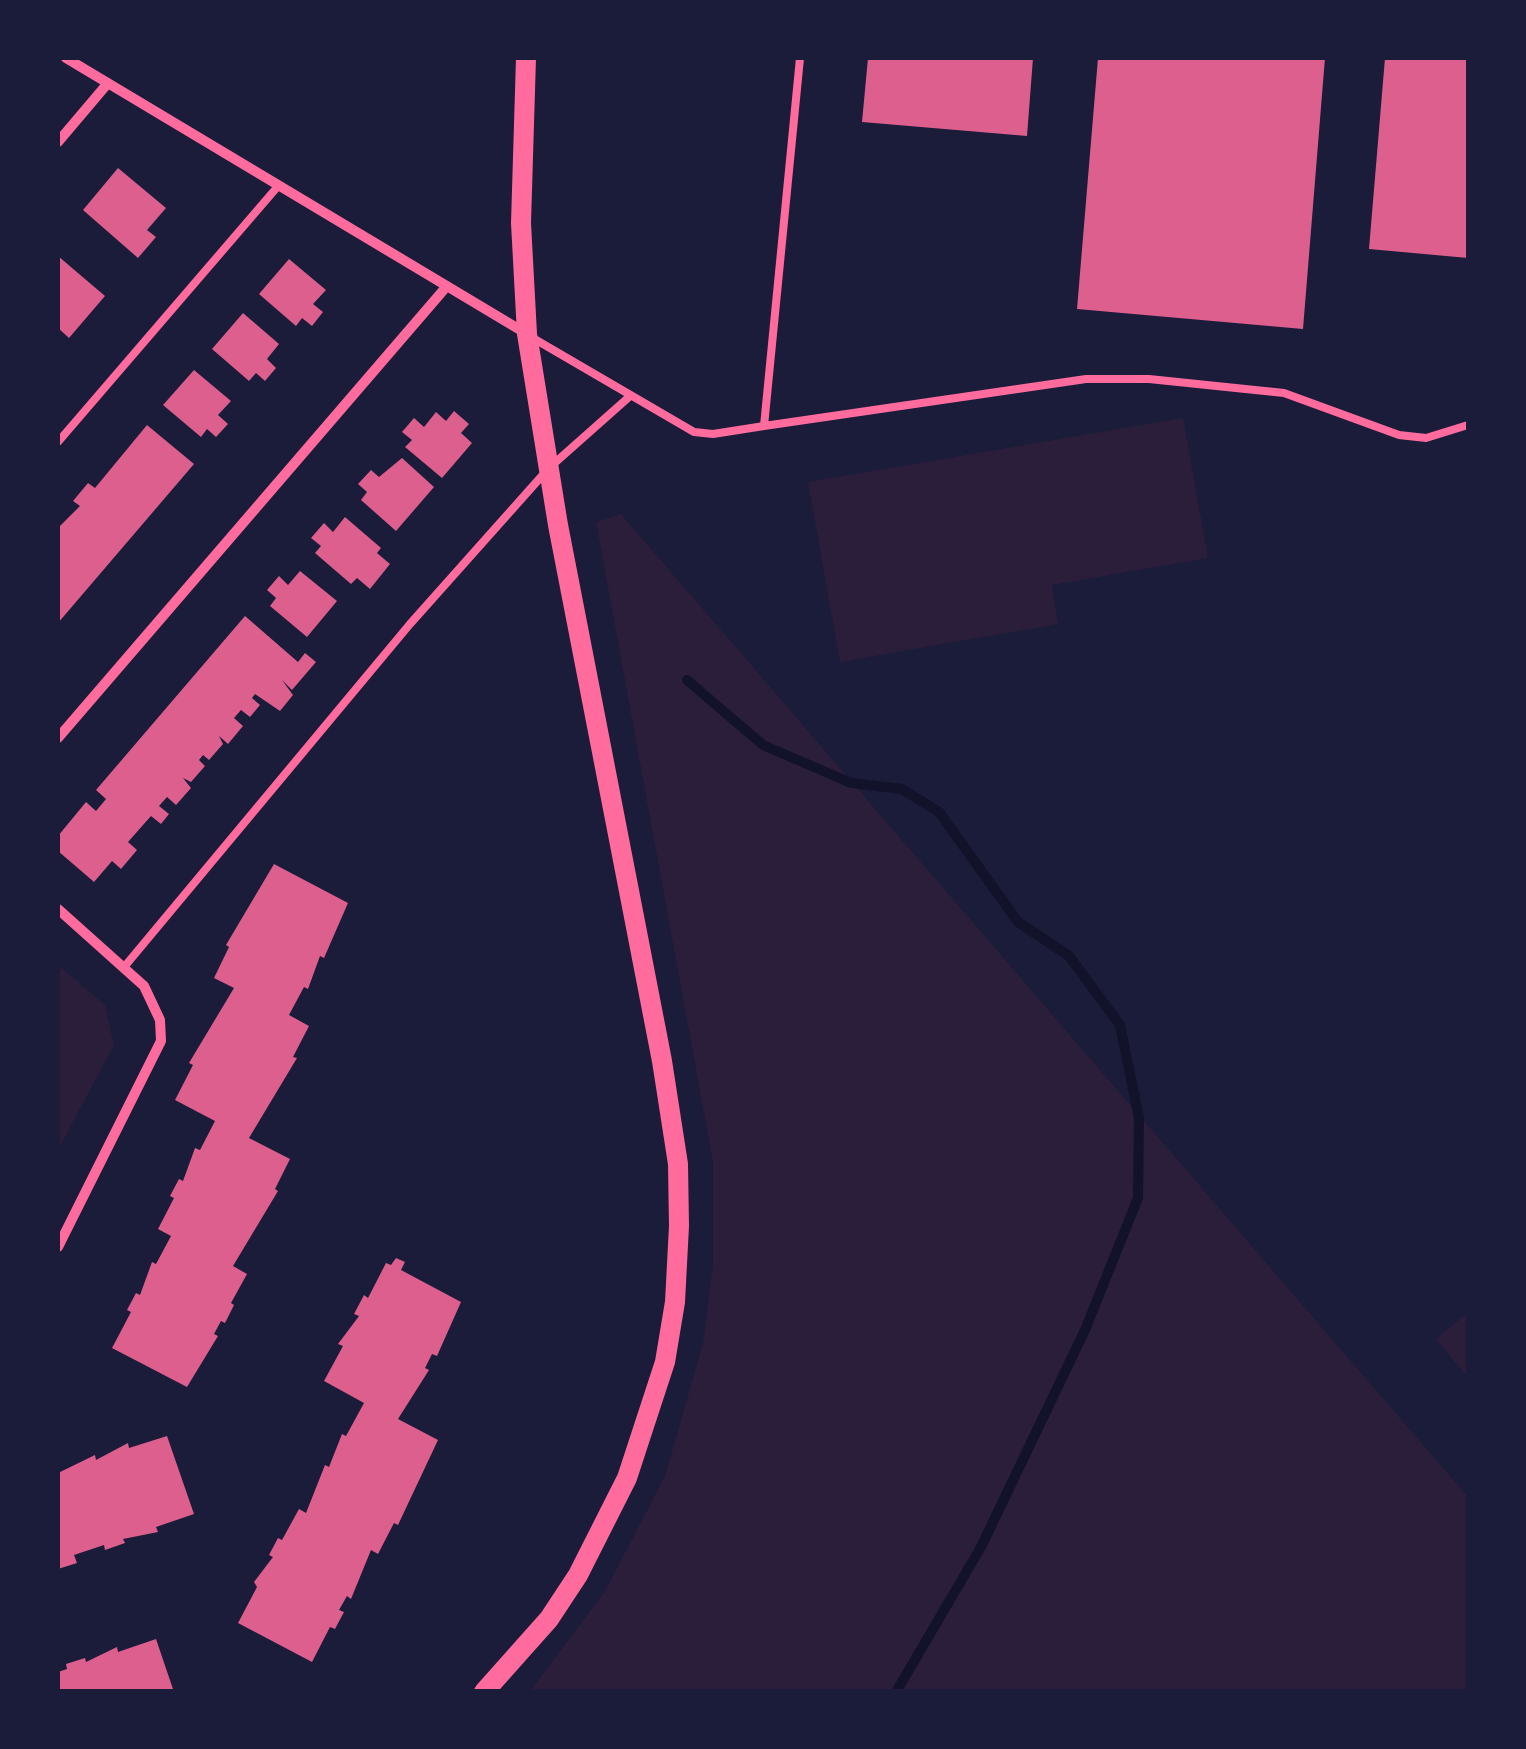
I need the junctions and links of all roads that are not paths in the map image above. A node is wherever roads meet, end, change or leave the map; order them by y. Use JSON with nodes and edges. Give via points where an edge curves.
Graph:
{"nodes":[{"id":1,"x":66,"y":58,"type":"edge"},
{"id":2,"x":526,"y":58,"type":"edge"},
{"id":3,"x":800,"y":58,"type":"edge"},
{"id":4,"x":108,"y":83,"type":"junction"},
{"id":5,"x":58,"y":142,"type":"edge"},
{"id":6,"x":278,"y":185,"type":"junction"},
{"id":7,"x":447,"y":286,"type":"junction"},
{"id":8,"x":527,"y":334,"type":"junction"},
{"id":9,"x":629,"y":397,"type":"junction"},
{"id":10,"x":1468,"y":424,"type":"edge"},
{"id":11,"x":764,"y":426,"type":"junction"},
{"id":12,"x":58,"y":442,"type":"edge"},
{"id":13,"x":549,"y":468,"type":"junction"},
{"id":14,"x":58,"y":738,"type":"edge"},
{"id":15,"x":58,"y":909,"type":"edge"},
{"id":16,"x":125,"y":966,"type":"junction"},
{"id":17,"x":58,"y":1247,"type":"edge"},
{"id":18,"x":490,"y":1685,"type":"edge"},
{"id":19,"x":476,"y":1692,"type":"edge"}],
"edges":[{"from":1,"to":4,"type":"street"},
{"from":2,"to":8,"type":"main road","via":[[521,223]]},
{"from":3,"to":11,"type":"lane"},
{"from":4,"to":5,"type":"street"},
{"from":4,"to":6,"type":"street"},
{"from":6,"to":7,"type":"street"},
{"from":6,"to":12,"type":"lane"},
{"from":7,"to":8,"type":"street"},
{"from":7,"to":14,"type":"street"},
{"from":8,"to":9,"type":"lane"},
{"from":8,"to":13,"type":"main road"},
{"from":9,"to":11,"type":"lane","via":[[694,432]]},
{"from":9,"to":13,"type":"lane"},
{"from":10,"to":11,"type":"lane","via":[[1426,438],[1399,436],[1284,393],[1086,379]]},
{"from":13,"to":16,"type":"lane"},
{"from":13,"to":18,"type":"main road","via":[[662,1062],[678,1164],[679,1226],[665,1362],[627,1478],[549,1619]]},
{"from":15,"to":16,"type":"street"},
{"from":16,"to":17,"type":"street","via":[[155,1004],[161,1041]]},
{"from":18,"to":19,"type":"main road"}]}
